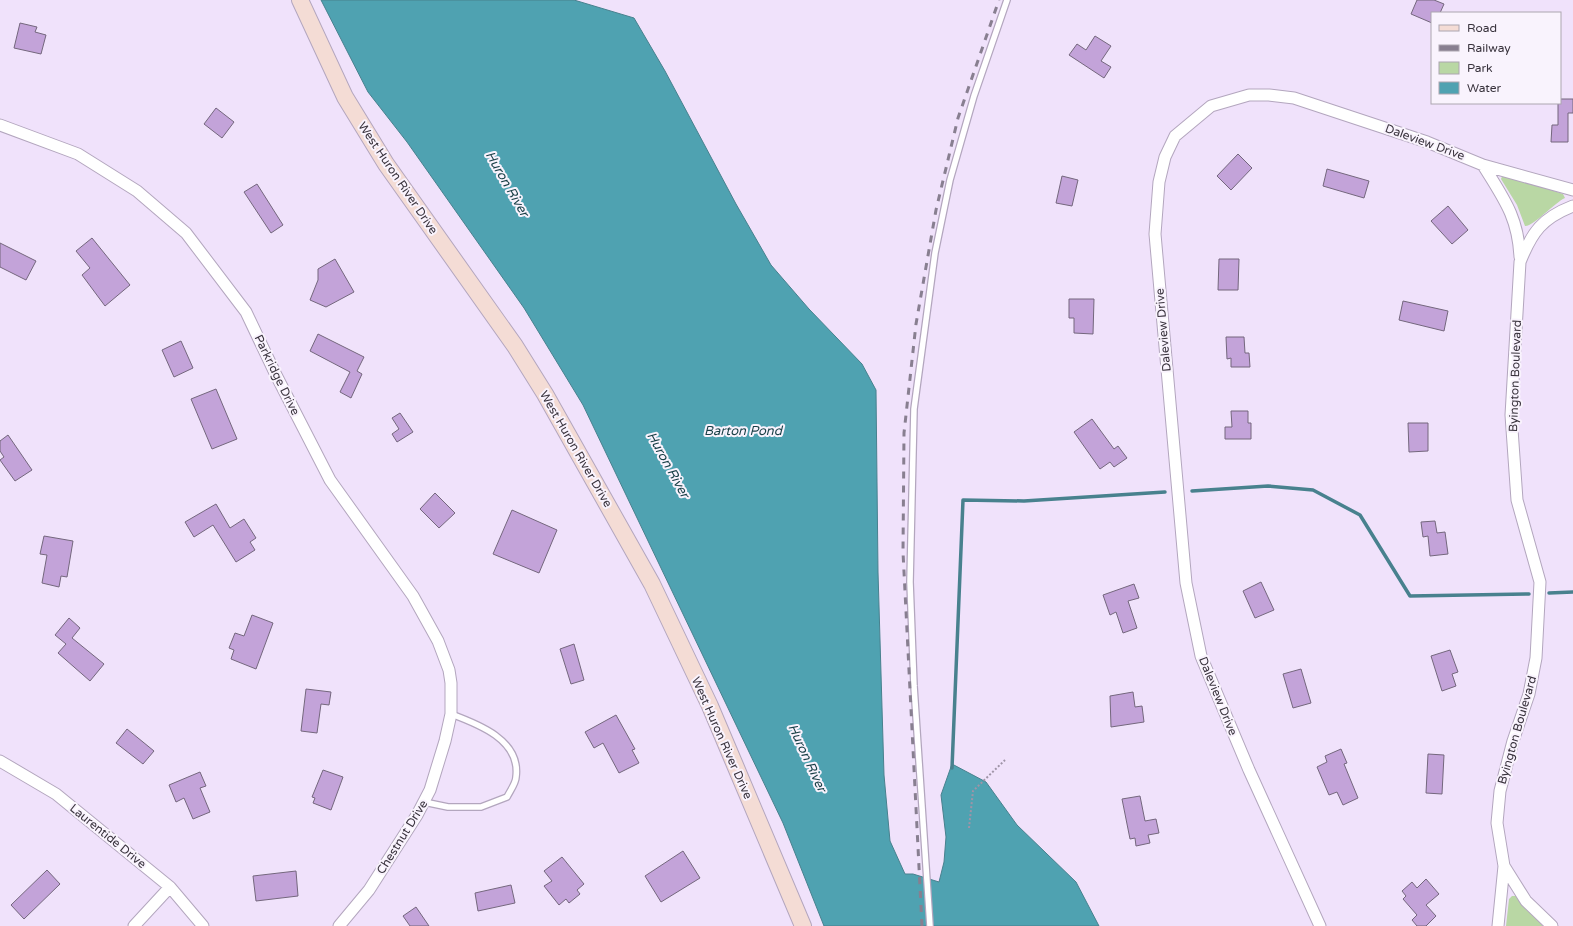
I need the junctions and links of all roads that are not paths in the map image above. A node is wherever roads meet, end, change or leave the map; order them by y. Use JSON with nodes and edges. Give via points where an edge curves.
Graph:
{"nodes":[{"id":1,"x":300,"y":0,"type":"edge"},
{"id":2,"x":1007,"y":0,"type":"edge"},
{"id":3,"x":0,"y":125,"type":"edge"},
{"id":4,"x":1483,"y":165,"type":"junction"},
{"id":5,"x":1573,"y":190,"type":"edge"},
{"id":6,"x":1573,"y":206,"type":"edge"},
{"id":7,"x":1520,"y":262,"type":"junction"},
{"id":8,"x":451,"y":714,"type":"junction"},
{"id":9,"x":0,"y":761,"type":"edge"},
{"id":10,"x":424,"y":802,"type":"junction"},
{"id":11,"x":1504,"y":866,"type":"junction"},
{"id":12,"x":170,"y":888,"type":"junction"},
{"id":13,"x":134,"y":926,"type":"edge"},
{"id":14,"x":203,"y":926,"type":"edge"},
{"id":15,"x":339,"y":926,"type":"edge"},
{"id":16,"x":803,"y":926,"type":"edge"},
{"id":17,"x":930,"y":926,"type":"edge"},
{"id":18,"x":1320,"y":926,"type":"edge"},
{"id":19,"x":1498,"y":926,"type":"edge"},
{"id":20,"x":1552,"y":926,"type":"edge"}],
"edges":[{"from":1,"to":16,"type":"street","name":"West Huron River Drive","via":[[344,97],[386,164],[515,346],[545,394],[652,584],[710,706]]},
{"from":2,"to":17,"type":"lane","via":[[974,96],[950,180],[935,253],[914,410],[910,582],[914,686]]},
{"from":3,"to":8,"type":"street","name":"Parkridge Drive","via":[[78,154],[137,191],[186,233],[246,312],[274,373],[330,480],[413,596],[438,641],[449,670]]},
{"from":4,"to":5,"type":"street","name":"Daleview Drive"},
{"from":4,"to":7,"type":"street","name":"Byington Boulevard","via":[[1509,208],[1519,236]]},
{"from":4,"to":18,"type":"street","name":"Daleview Drive","via":[[1427,142],[1294,98],[1249,95],[1211,106],[1175,136],[1165,157],[1159,182],[1155,234],[1186,583],[1201,656],[1249,770]]},
{"from":6,"to":7,"type":"street","name":"Byington Boulevard","via":[[1544,221],[1529,239]]},
{"from":7,"to":11,"type":"street","name":"Byington Boulevard","via":[[1511,415],[1516,500],[1540,582],[1536,658],[1530,694],[1513,741],[1500,791],[1497,823]]},
{"from":8,"to":10,"type":"street","name":"Chestnut Drive","via":[[430,790]]},
{"from":8,"to":10,"type":"lane","via":[[484,727],[503,742],[514,758],[516,778],[507,797],[481,807],[448,807]]},
{"from":9,"to":12,"type":"street","name":"Laurentide Drive","via":[[56,794]]},
{"from":10,"to":15,"type":"street","name":"Chestnut Drive","via":[[368,890]]},
{"from":11,"to":19,"type":"street","name":"Byington Boulevard"},
{"from":11,"to":20,"type":"street","name":"Byington Boulevard","via":[[1526,901]]},
{"from":12,"to":13,"type":"street"},
{"from":12,"to":14,"type":"street","name":"Laurentide Drive"}]}
